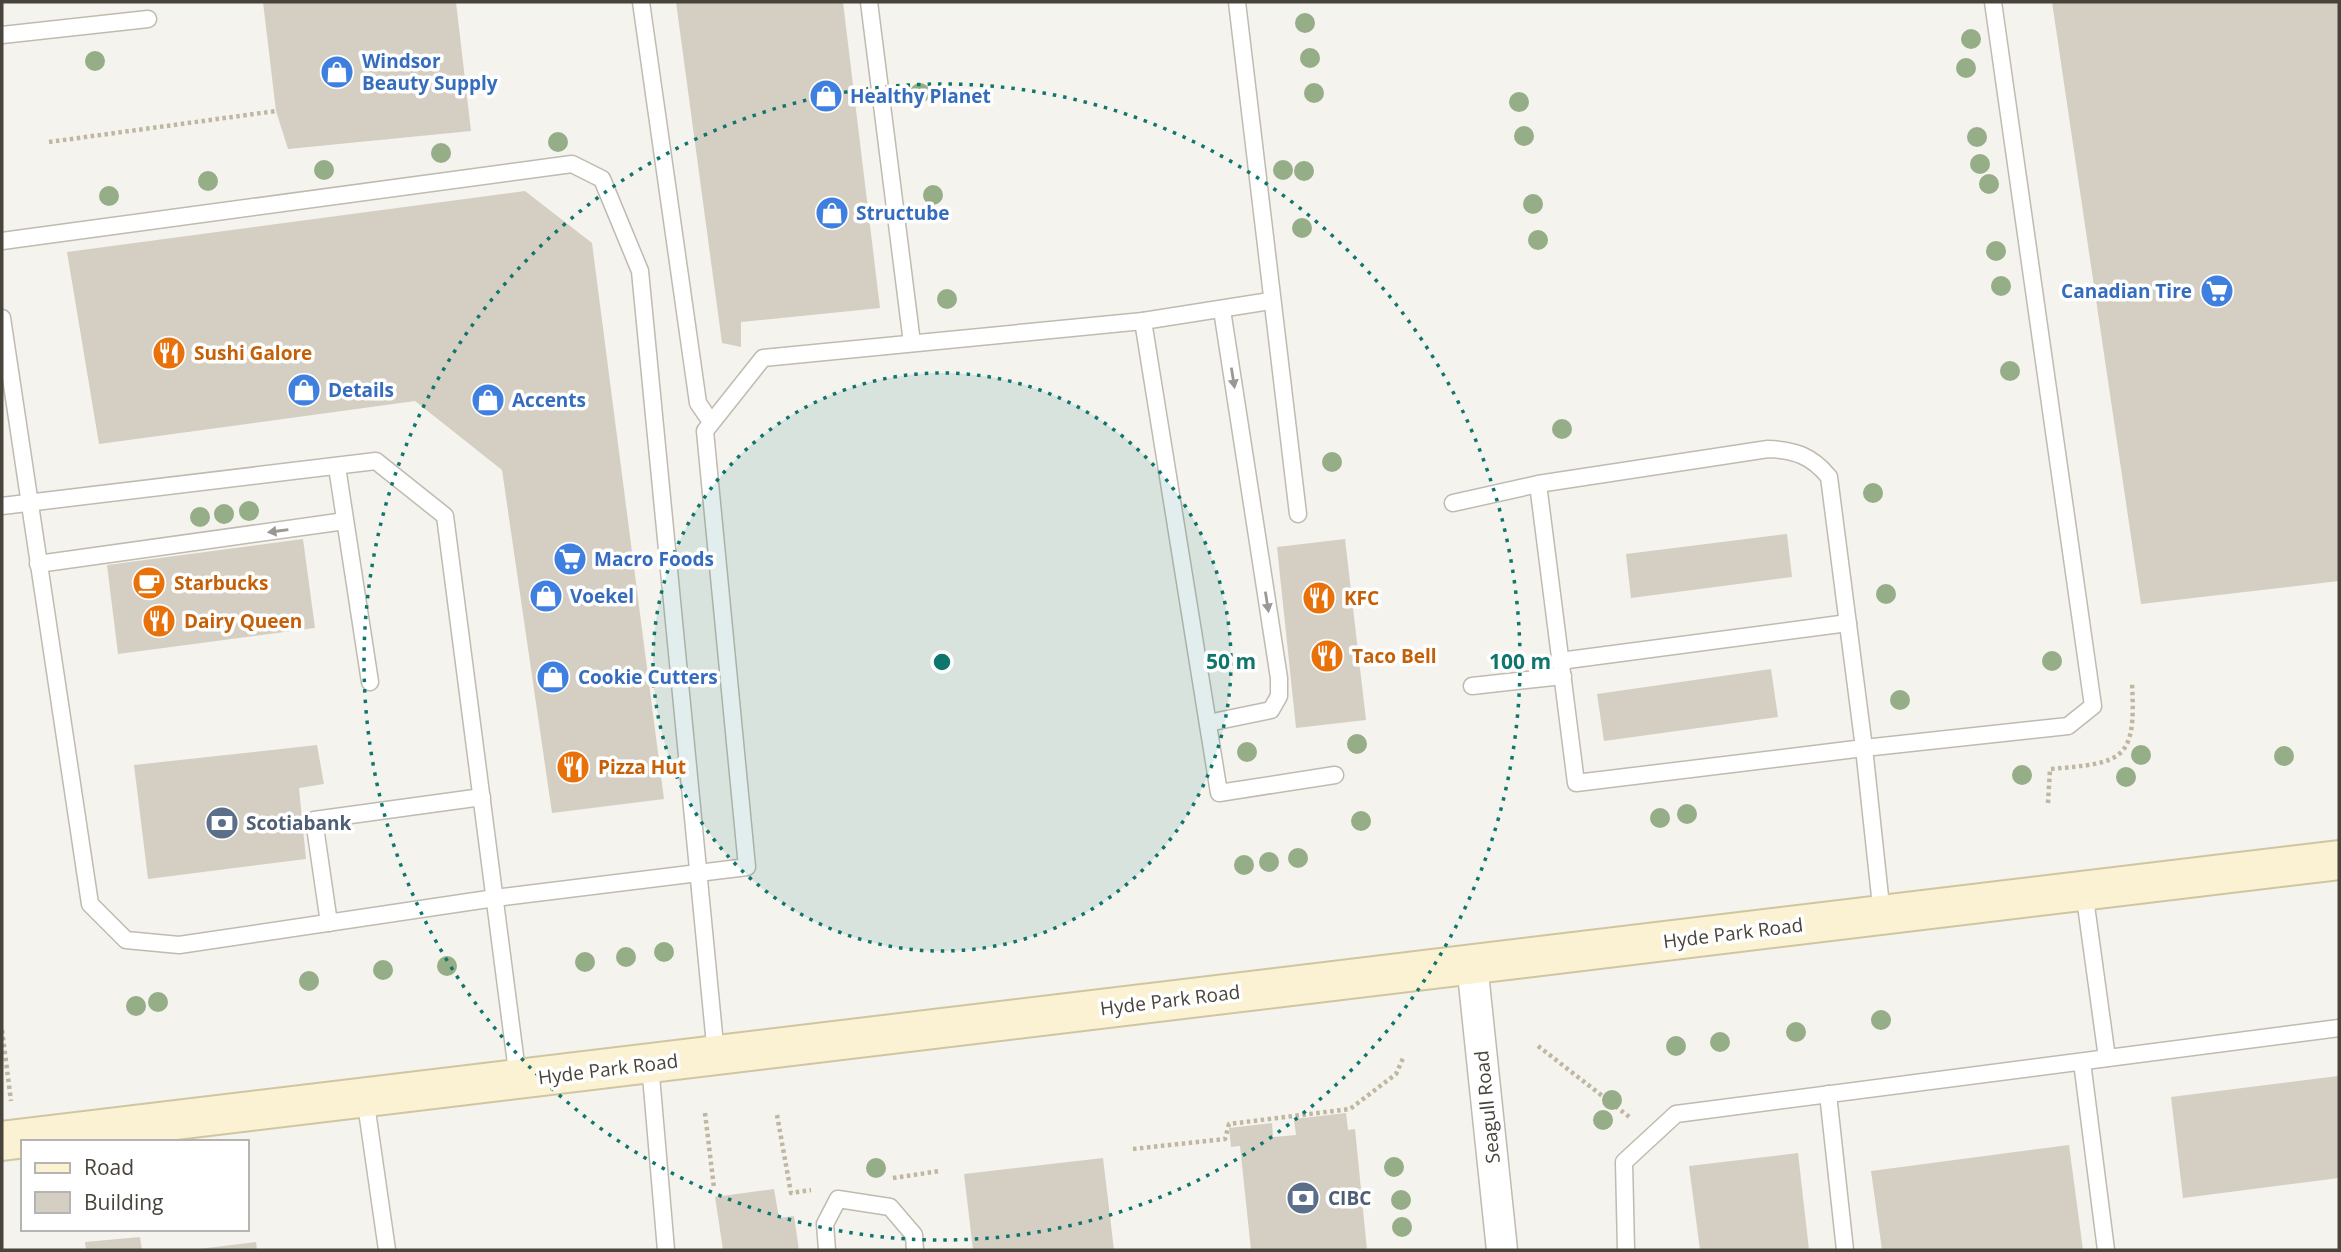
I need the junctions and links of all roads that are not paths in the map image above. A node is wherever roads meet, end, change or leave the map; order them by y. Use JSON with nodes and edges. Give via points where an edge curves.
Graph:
{"nodes":[{"id":1,"x":641,"y":2,"type":"edge"},
{"id":2,"x":869,"y":2,"type":"edge"},
{"id":3,"x":1237,"y":2,"type":"edge"},
{"id":4,"x":1993,"y":2,"type":"edge"},
{"id":5,"x":148,"y":19,"type":"dead end"},
{"id":6,"x":2,"y":35,"type":"edge"},
{"id":7,"x":2,"y":241,"type":"edge"},
{"id":8,"x":1270,"y":301,"type":"junction"},
{"id":9,"x":1222,"y":310,"type":"junction"},
{"id":10,"x":2,"y":318,"type":"edge"},
{"id":11,"x":1143,"y":321,"type":"junction"},
{"id":12,"x":912,"y":343,"type":"junction"},
{"id":13,"x":711,"y":422,"type":"junction"},
{"id":14,"x":337,"y":467,"type":"junction"},
{"id":15,"x":1538,"y":484,"type":"junction"},
{"id":16,"x":29,"y":503,"type":"junction"},
{"id":17,"x":1453,"y":503,"type":"dead end"},
{"id":18,"x":2,"y":506,"type":"edge"},
{"id":19,"x":1298,"y":514,"type":"dead end"},
{"id":20,"x":345,"y":521,"type":"junction"},
{"id":21,"x":38,"y":564,"type":"junction"},
{"id":22,"x":1848,"y":623,"type":"junction"},
{"id":23,"x":1562,"y":669,"type":"junction"},
{"id":24,"x":370,"y":682,"type":"dead end"},
{"id":25,"x":1472,"y":685,"type":"dead end"},
{"id":26,"x":1208,"y":723,"type":"junction"},
{"id":27,"x":1864,"y":748,"type":"junction"},
{"id":28,"x":1335,"y":775,"type":"dead end"},
{"id":29,"x":482,"y":797,"type":"junction"},
{"id":30,"x":2339,"y":860,"type":"edge"},
{"id":31,"x":699,"y":872,"type":"junction"},
{"id":32,"x":2084,"y":891,"type":"junction"},
{"id":33,"x":495,"y":898,"type":"junction"},
{"id":34,"x":1882,"y":915,"type":"junction"},
{"id":35,"x":328,"y":923,"type":"junction"},
{"id":36,"x":1472,"y":964,"type":"junction"},
{"id":37,"x":2339,"y":1028,"type":"edge"},
{"id":38,"x":716,"y":1055,"type":"junction"},
{"id":39,"x":2107,"y":1058,"type":"junction"},
{"id":40,"x":2082,"y":1062,"type":"junction"},
{"id":41,"x":650,"y":1064,"type":"junction"},
{"id":42,"x":519,"y":1079,"type":"junction"},
{"id":43,"x":1828,"y":1094,"type":"junction"},
{"id":44,"x":365,"y":1097,"type":"junction"},
{"id":45,"x":9,"y":1140,"type":"edge"},
{"id":46,"x":387,"y":1250,"type":"edge"},
{"id":47,"x":666,"y":1250,"type":"edge"},
{"id":48,"x":827,"y":1250,"type":"edge"},
{"id":49,"x":915,"y":1250,"type":"edge"},
{"id":50,"x":1502,"y":1250,"type":"edge"},
{"id":51,"x":1626,"y":1250,"type":"edge"},
{"id":52,"x":1845,"y":1250,"type":"edge"},
{"id":53,"x":2106,"y":1250,"type":"edge"}],
"edges":[{"from":1,"to":13,"type":"lane","via":[[698,403]]},
{"from":2,"to":12,"type":"lane"},
{"from":3,"to":8,"type":"lane"},
{"from":4,"to":27,"type":"lane","via":[[2093,706],[2068,726]]},
{"from":5,"to":6,"type":"lane"},
{"from":7,"to":31,"type":"lane","via":[[572,163],[602,179],[640,271]]},
{"from":8,"to":9,"type":"lane"},
{"from":8,"to":19,"type":"lane"},
{"from":9,"to":11,"type":"lane"},
{"from":9,"to":26,"type":"lane","one_way":true,"via":[[1279,696],[1271,710]]},
{"from":10,"to":16,"type":"lane"},
{"from":11,"to":12,"type":"lane"},
{"from":11,"to":26,"type":"lane"},
{"from":12,"to":13,"type":"lane","via":[[763,358]]},
{"from":13,"to":31,"type":"lane","via":[[705,431],[747,867]]},
{"from":14,"to":16,"type":"lane"},
{"from":14,"to":20,"type":"lane"},
{"from":14,"to":29,"type":"lane","via":[[376,461],[445,516]]},
{"from":15,"to":17,"type":"lane"},
{"from":15,"to":22,"type":"lane","via":[[1768,449],[1793,450],[1818,463],[1829,477]]},
{"from":15,"to":23,"type":"lane"},
{"from":16,"to":18,"type":"lane"},
{"from":16,"to":21,"type":"lane"},
{"from":20,"to":21,"type":"lane","one_way":true},
{"from":20,"to":24,"type":"lane"},
{"from":21,"to":35,"type":"lane","via":[[90,904],[126,940],[166,944]]},
{"from":22,"to":23,"type":"lane"},
{"from":22,"to":27,"type":"lane"},
{"from":23,"to":25,"type":"lane"},
{"from":23,"to":27,"type":"lane","via":[[1576,783]]},
{"from":26,"to":28,"type":"lane","via":[[1219,793]]},
{"from":27,"to":34,"type":"lane"},
{"from":29,"to":33,"type":"lane"},
{"from":29,"to":35,"type":"lane","via":[[314,820]]},
{"from":30,"to":32,"type":"main road","name":"Hyde Park Road"},
{"from":31,"to":33,"type":"lane"},
{"from":31,"to":38,"type":"lane"},
{"from":32,"to":34,"type":"main road","name":"Hyde Park Road"},
{"from":32,"to":39,"type":"lane"},
{"from":33,"to":35,"type":"lane"},
{"from":33,"to":42,"type":"lane"},
{"from":34,"to":36,"type":"main road","name":"Hyde Park Road"},
{"from":36,"to":38,"type":"main road","name":"Hyde Park Road"},
{"from":36,"to":50,"type":"street","name":"Seagull Road"},
{"from":37,"to":39,"type":"lane"},
{"from":38,"to":41,"type":"main road","name":"Hyde Park Road"},
{"from":39,"to":40,"type":"lane"},
{"from":40,"to":43,"type":"lane"},
{"from":40,"to":53,"type":"lane"},
{"from":41,"to":42,"type":"main road","name":"Hyde Park Road"},
{"from":41,"to":47,"type":"lane"},
{"from":42,"to":44,"type":"main road","name":"Hyde Park Road"},
{"from":43,"to":51,"type":"lane","via":[[1676,1114],[1624,1161]]},
{"from":43,"to":52,"type":"lane"},
{"from":44,"to":45,"type":"main road","name":"Hyde Park Road"},
{"from":44,"to":46,"type":"lane"},
{"from":48,"to":49,"type":"lane","via":[[825,1224],[838,1199],[890,1207],[914,1235]]}]}
